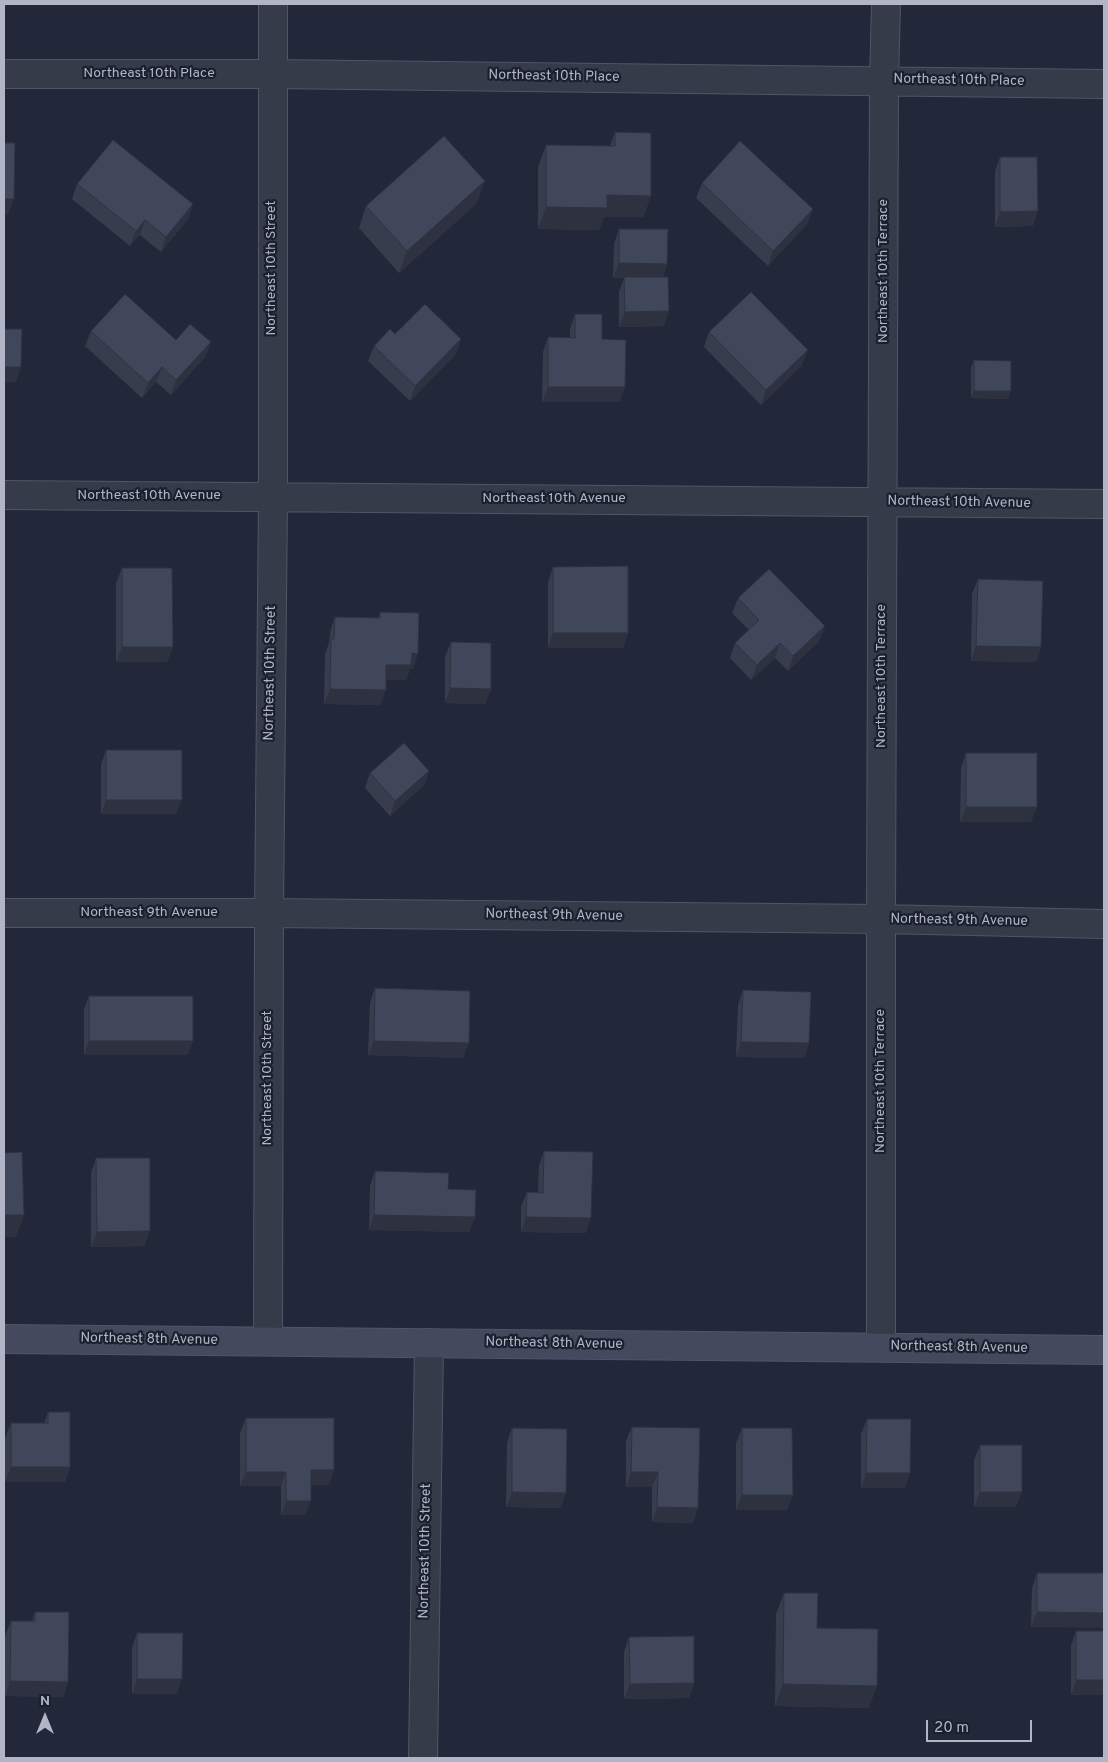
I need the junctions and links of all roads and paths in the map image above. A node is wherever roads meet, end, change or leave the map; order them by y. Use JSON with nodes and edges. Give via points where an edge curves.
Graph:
{"nodes":[{"id":1,"x":273,"y":4,"type":"edge"},
{"id":2,"x":886,"y":4,"type":"edge"},
{"id":3,"x":4,"y":74,"type":"edge"},
{"id":4,"x":272,"y":74,"type":"junction"},
{"id":5,"x":884,"y":80,"type":"junction"},
{"id":6,"x":1104,"y":84,"type":"edge"},
{"id":7,"x":4,"y":495,"type":"edge"},
{"id":8,"x":273,"y":497,"type":"junction"},
{"id":9,"x":883,"y":502,"type":"junction"},
{"id":10,"x":1104,"y":504,"type":"edge"},
{"id":11,"x":4,"y":913,"type":"edge"},
{"id":12,"x":268,"y":913,"type":"junction"},
{"id":13,"x":881,"y":919,"type":"junction"},
{"id":14,"x":1104,"y":924,"type":"edge"},
{"id":15,"x":4,"y":1339,"type":"edge"},
{"id":16,"x":268,"y":1341,"type":"junction"},
{"id":17,"x":429,"y":1343,"type":"junction"},
{"id":18,"x":881,"y":1347,"type":"junction"},
{"id":19,"x":1104,"y":1350,"type":"edge"},
{"id":20,"x":423,"y":1758,"type":"edge"}],
"edges":[{"from":1,"to":4,"type":"street","name":"Northeast 10th Street"},
{"from":2,"to":5,"type":"street","name":"Northeast 10th Terrace"},
{"from":3,"to":4,"type":"street","name":"Northeast 10th Place"},
{"from":4,"to":5,"type":"street","name":"Northeast 10th Place"},
{"from":4,"to":8,"type":"street","name":"Northeast 10th Street"},
{"from":5,"to":6,"type":"street","name":"Northeast 10th Place"},
{"from":5,"to":9,"type":"street","name":"Northeast 10th Terrace"},
{"from":7,"to":8,"type":"street","name":"Northeast 10th Avenue"},
{"from":8,"to":9,"type":"street","name":"Northeast 10th Avenue"},
{"from":8,"to":12,"type":"street","name":"Northeast 10th Street"},
{"from":9,"to":10,"type":"street","name":"Northeast 10th Avenue"},
{"from":9,"to":13,"type":"street","name":"Northeast 10th Terrace"},
{"from":11,"to":12,"type":"street","name":"Northeast 9th Avenue"},
{"from":12,"to":13,"type":"street","name":"Northeast 9th Avenue"},
{"from":12,"to":16,"type":"street","name":"Northeast 10th Street"},
{"from":13,"to":14,"type":"street","name":"Northeast 9th Avenue"},
{"from":13,"to":18,"type":"street","name":"Northeast 10th Terrace"},
{"from":15,"to":16,"type":"street","name":"Northeast 8th Avenue"},
{"from":16,"to":17,"type":"street","name":"Northeast 8th Avenue"},
{"from":17,"to":18,"type":"street","name":"Northeast 8th Avenue"},
{"from":17,"to":20,"type":"street","name":"Northeast 10th Street"},
{"from":18,"to":19,"type":"street","name":"Northeast 8th Avenue"}]}
